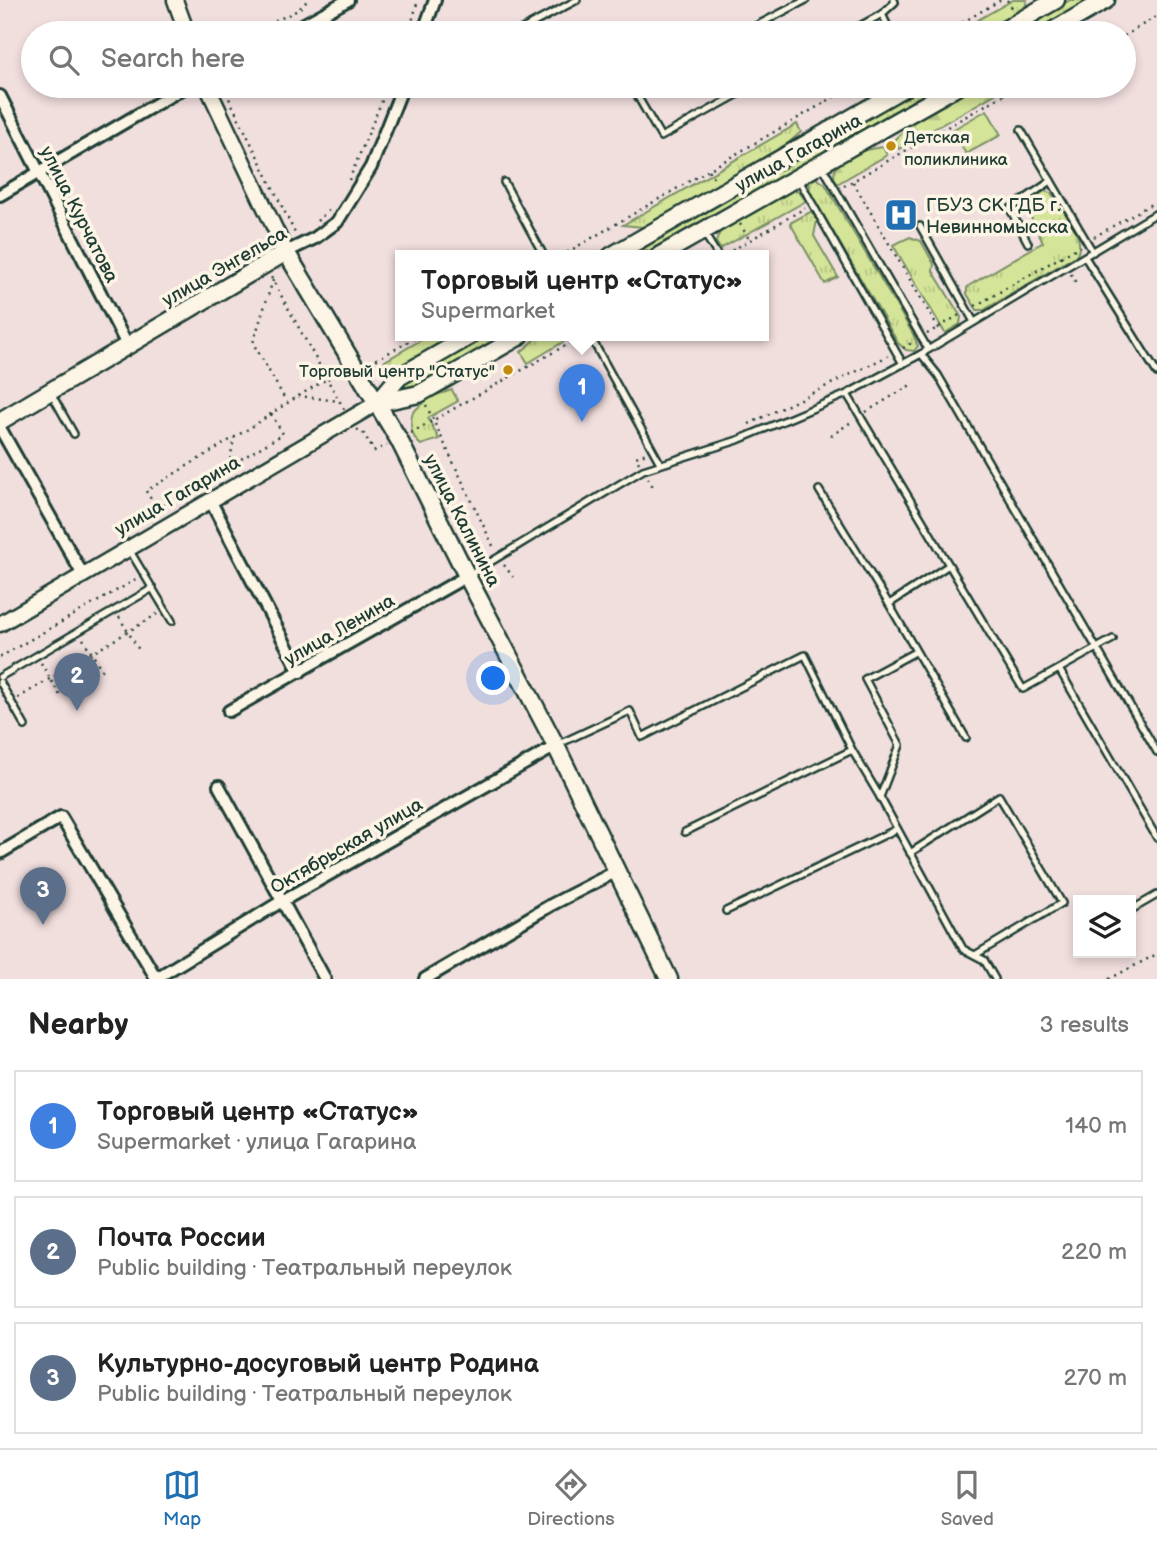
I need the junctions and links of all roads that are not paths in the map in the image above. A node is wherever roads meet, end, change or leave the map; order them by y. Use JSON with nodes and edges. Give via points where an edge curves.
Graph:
{"nodes":[{"id":1,"x":175,"y":0,"type":"edge"},
{"id":2,"x":348,"y":0,"type":"edge"},
{"id":3,"x":435,"y":0,"type":"edge"},
{"id":4,"x":577,"y":0,"type":"edge"},
{"id":5,"x":806,"y":0,"type":"edge"},
{"id":6,"x":1056,"y":0,"type":"edge"},
{"id":7,"x":1106,"y":0,"type":"edge"},
{"id":8,"x":896,"y":1,"type":"edge"},
{"id":9,"x":882,"y":14,"type":"junction"},
{"id":10,"x":183,"y":21,"type":"edge"},
{"id":11,"x":310,"y":21,"type":"edge"},
{"id":12,"x":427,"y":21,"type":"edge"},
{"id":13,"x":538,"y":21,"type":"edge"},
{"id":14,"x":766,"y":21,"type":"edge"},
{"id":15,"x":869,"y":21,"type":"edge"},
{"id":16,"x":885,"y":21,"type":"edge"},
{"id":17,"x":1020,"y":21,"type":"edge"},
{"id":18,"x":1070,"y":21,"type":"edge"},
{"id":19,"x":0,"y":96,"type":"edge"},
{"id":20,"x":166,"y":98,"type":"edge"},
{"id":21,"x":213,"y":98,"type":"edge"},
{"id":22,"x":398,"y":98,"type":"edge"},
{"id":23,"x":638,"y":98,"type":"edge"},
{"id":24,"x":731,"y":98,"type":"edge"},
{"id":25,"x":887,"y":98,"type":"edge"},
{"id":26,"x":937,"y":98,"type":"edge"},
{"id":27,"x":1021,"y":130,"type":"dead end"},
{"id":28,"x":821,"y":164,"type":"junction"},
{"id":29,"x":38,"y":171,"type":"junction"},
{"id":30,"x":798,"y":177,"type":"junction"},
{"id":31,"x":1051,"y":181,"type":"junction"},
{"id":32,"x":504,"y":183,"type":"dead end"},
{"id":33,"x":0,"y":195,"type":"edge"},
{"id":34,"x":1157,"y":214,"type":"edge"},
{"id":35,"x":920,"y":226,"type":"dead end"},
{"id":36,"x":703,"y":230,"type":"junction"},
{"id":37,"x":1028,"y":243,"type":"dead end"},
{"id":38,"x":284,"y":248,"type":"junction"},
{"id":39,"x":541,"y":250,"type":"edge"},
{"id":40,"x":634,"y":250,"type":"edge"},
{"id":41,"x":669,"y":250,"type":"edge"},
{"id":42,"x":717,"y":250,"type":"edge"},
{"id":43,"x":1093,"y":252,"type":"junction"},
{"id":44,"x":1085,"y":257,"type":"junction"},
{"id":45,"x":974,"y":322,"type":"junction"},
{"id":46,"x":461,"y":341,"type":"edge"},
{"id":47,"x":511,"y":341,"type":"edge"},
{"id":48,"x":593,"y":341,"type":"edge"},
{"id":49,"x":128,"y":347,"type":"junction"},
{"id":50,"x":928,"y":348,"type":"junction"},
{"id":51,"x":921,"y":354,"type":"junction"},
{"id":52,"x":903,"y":364,"type":"junction"},
{"id":53,"x":1157,"y":373,"type":"edge"},
{"id":54,"x":50,"y":392,"type":"junction"},
{"id":55,"x":847,"y":394,"type":"junction"},
{"id":56,"x":377,"y":403,"type":"junction"},
{"id":57,"x":0,"y":421,"type":"edge"},
{"id":58,"x":0,"y":428,"type":"edge"},
{"id":59,"x":74,"y":434,"type":"dead end"},
{"id":60,"x":660,"y":463,"type":"junction"},
{"id":61,"x":819,"y":490,"type":"dead end"},
{"id":62,"x":210,"y":500,"type":"junction"},
{"id":63,"x":129,"y":548,"type":"junction"},
{"id":64,"x":949,"y":565,"type":"junction"},
{"id":65,"x":83,"y":575,"type":"junction"},
{"id":66,"x":467,"y":576,"type":"junction"},
{"id":67,"x":153,"y":588,"type":"junction"},
{"id":68,"x":888,"y":604,"type":"junction"},
{"id":69,"x":172,"y":621,"type":"dead end"},
{"id":70,"x":0,"y":624,"type":"edge"},
{"id":71,"x":1113,"y":639,"type":"dead end"},
{"id":72,"x":1096,"y":648,"type":"junction"},
{"id":73,"x":915,"y":652,"type":"junction"},
{"id":74,"x":1059,"y":669,"type":"junction"},
{"id":75,"x":300,"y":672,"type":"junction"},
{"id":76,"x":0,"y":677,"type":"edge"},
{"id":77,"x":0,"y":682,"type":"edge"},
{"id":78,"x":229,"y":711,"type":"dead end"},
{"id":79,"x":25,"y":726,"type":"dead end"},
{"id":80,"x":967,"y":738,"type":"dead end"},
{"id":81,"x":1154,"y":742,"type":"edge"},
{"id":82,"x":556,"y":746,"type":"junction"},
{"id":83,"x":852,"y":750,"type":"junction"},
{"id":84,"x":1157,"y":752,"type":"edge"},
{"id":85,"x":219,"y":786,"type":"dead end"},
{"id":86,"x":880,"y":797,"type":"junction"},
{"id":87,"x":897,"y":829,"type":"junction"},
{"id":88,"x":685,"y":832,"type":"dead end"},
{"id":89,"x":1157,"y":838,"type":"edge"},
{"id":90,"x":0,"y":853,"type":"edge"},
{"id":91,"x":910,"y":853,"type":"junction"},
{"id":92,"x":617,"y":871,"type":"junction"},
{"id":93,"x":1157,"y":895,"type":"edge"},
{"id":94,"x":282,"y":901,"type":"junction"},
{"id":95,"x":1136,"y":907,"type":"edge"},
{"id":96,"x":726,"y":911,"type":"dead end"},
{"id":97,"x":975,"y":955,"type":"junction"},
{"id":98,"x":156,"y":979,"type":"edge"},
{"id":99,"x":325,"y":979,"type":"edge"},
{"id":100,"x":425,"y":979,"type":"edge"},
{"id":101,"x":669,"y":979,"type":"edge"},
{"id":102,"x":996,"y":979,"type":"edge"}],
"edges":[{"from":1,"to":10,"type":"street"},
{"from":2,"to":11,"type":"street"},
{"from":3,"to":12,"type":"street"},
{"from":4,"to":13,"type":"lane"},
{"from":5,"to":14,"type":"lane"},
{"from":6,"to":17,"type":"main road"},
{"from":7,"to":18,"type":"main road"},
{"from":8,"to":9,"type":"lane"},
{"from":9,"to":15,"type":"lane"},
{"from":9,"to":16,"type":"lane"},
{"from":19,"to":29,"type":"street","name":"улица Курчатова"},
{"from":20,"to":29,"type":"street"},
{"from":21,"to":38,"type":"street","name":"улица Калинина"},
{"from":22,"to":38,"type":"street","name":"улица Энгельса","via":[[371,167],[337,222],[315,238]]},
{"from":23,"to":24,"type":"lane","via":[[661,137]]},
{"from":25,"to":40,"type":"main road","name":"улица Гагарина"},
{"from":26,"to":28,"type":"main road","name":"улица Гагарина"},
{"from":27,"to":31,"type":"lane"},
{"from":28,"to":30,"type":"main road","name":"улица Гагарина"},
{"from":28,"to":50,"type":"lane"},
{"from":29,"to":33,"type":"street"},
{"from":29,"to":49,"type":"street","name":"улица Курчатова"},
{"from":30,"to":36,"type":"main road","name":"улица Гагарина"},
{"from":30,"to":52,"type":"lane"},
{"from":31,"to":37,"type":"lane","via":[[1010,209]]},
{"from":31,"to":43,"type":"lane"},
{"from":32,"to":39,"type":"lane"},
{"from":34,"to":43,"type":"lane"},
{"from":35,"to":45,"type":"lane"},
{"from":36,"to":41,"type":"main road","name":"улица Гагарина"},
{"from":36,"to":42,"type":"lane"},
{"from":38,"to":49,"type":"main road","name":"улица Энгельса","via":[[269,272]]},
{"from":38,"to":56,"type":"main road","name":"улица Калинина"},
{"from":43,"to":44,"type":"lane"},
{"from":44,"to":45,"type":"lane"},
{"from":44,"to":53,"type":"lane"},
{"from":45,"to":50,"type":"lane"},
{"from":46,"to":56,"type":"main road","name":"улица Гагарина","via":[[399,377]]},
{"from":47,"to":56,"type":"main road","name":"улица Гагарина","via":[[419,394]]},
{"from":48,"to":60,"type":"lane"},
{"from":49,"to":54,"type":"main road","name":"улица Энгельса"},
{"from":50,"to":51,"type":"lane"},
{"from":51,"to":52,"type":"lane"},
{"from":51,"to":72,"type":"lane","via":[[938,375]]},
{"from":52,"to":55,"type":"lane"},
{"from":54,"to":57,"type":"main road","name":"улица Энгельса"},
{"from":54,"to":59,"type":"lane"},
{"from":55,"to":60,"type":"lane","via":[[738,440]]},
{"from":55,"to":64,"type":"lane"},
{"from":56,"to":62,"type":"street","name":"улица Гагарина"},
{"from":56,"to":66,"type":"main road","name":"улица Калинина"},
{"from":58,"to":65,"type":"street"},
{"from":60,"to":66,"type":"lane"},
{"from":61,"to":68,"type":"lane"},
{"from":62,"to":63,"type":"street","name":"улица Гагарина"},
{"from":62,"to":75,"type":"street"},
{"from":63,"to":65,"type":"street","name":"улица Гагарина"},
{"from":63,"to":67,"type":"lane"},
{"from":64,"to":68,"type":"lane"},
{"from":64,"to":74,"type":"lane","via":[[1023,689]]},
{"from":65,"to":70,"type":"street","name":"улица Гагарина"},
{"from":66,"to":75,"type":"street","name":"улица Ленина"},
{"from":66,"to":82,"type":"main road","name":"улица Калинина"},
{"from":67,"to":69,"type":"lane"},
{"from":67,"to":76,"type":"lane"},
{"from":68,"to":73,"type":"lane"},
{"from":71,"to":72,"type":"lane"},
{"from":72,"to":74,"type":"lane"},
{"from":72,"to":81,"type":"lane"},
{"from":73,"to":80,"type":"lane"},
{"from":73,"to":86,"type":"lane","via":[[865,679],[900,745]]},
{"from":74,"to":89,"type":"lane"},
{"from":75,"to":78,"type":"street","name":"улица Ленина"},
{"from":77,"to":79,"type":"lane"},
{"from":81,"to":84,"type":"lane"},
{"from":82,"to":83,"type":"lane","via":[[630,711],[642,737],[805,655]]},
{"from":82,"to":92,"type":"main road","name":"улица Калинина"},
{"from":82,"to":94,"type":"street","name":"Октябрьская улица"},
{"from":83,"to":86,"type":"lane"},
{"from":83,"to":88,"type":"lane"},
{"from":85,"to":94,"type":"street"},
{"from":86,"to":87,"type":"lane"},
{"from":87,"to":91,"type":"lane"},
{"from":87,"to":96,"type":"lane"},
{"from":90,"to":98,"type":"street","via":[[61,817]]},
{"from":91,"to":97,"type":"lane","via":[[963,949]]},
{"from":91,"to":97,"type":"lane","via":[[999,796],[1062,903]]},
{"from":92,"to":100,"type":"street"},
{"from":92,"to":101,"type":"main road","name":"улица Калинина"},
{"from":93,"to":95,"type":"lane"},
{"from":94,"to":98,"type":"street","name":"Октябрьская улица"},
{"from":94,"to":99,"type":"street"},
{"from":97,"to":102,"type":"lane"}]}
